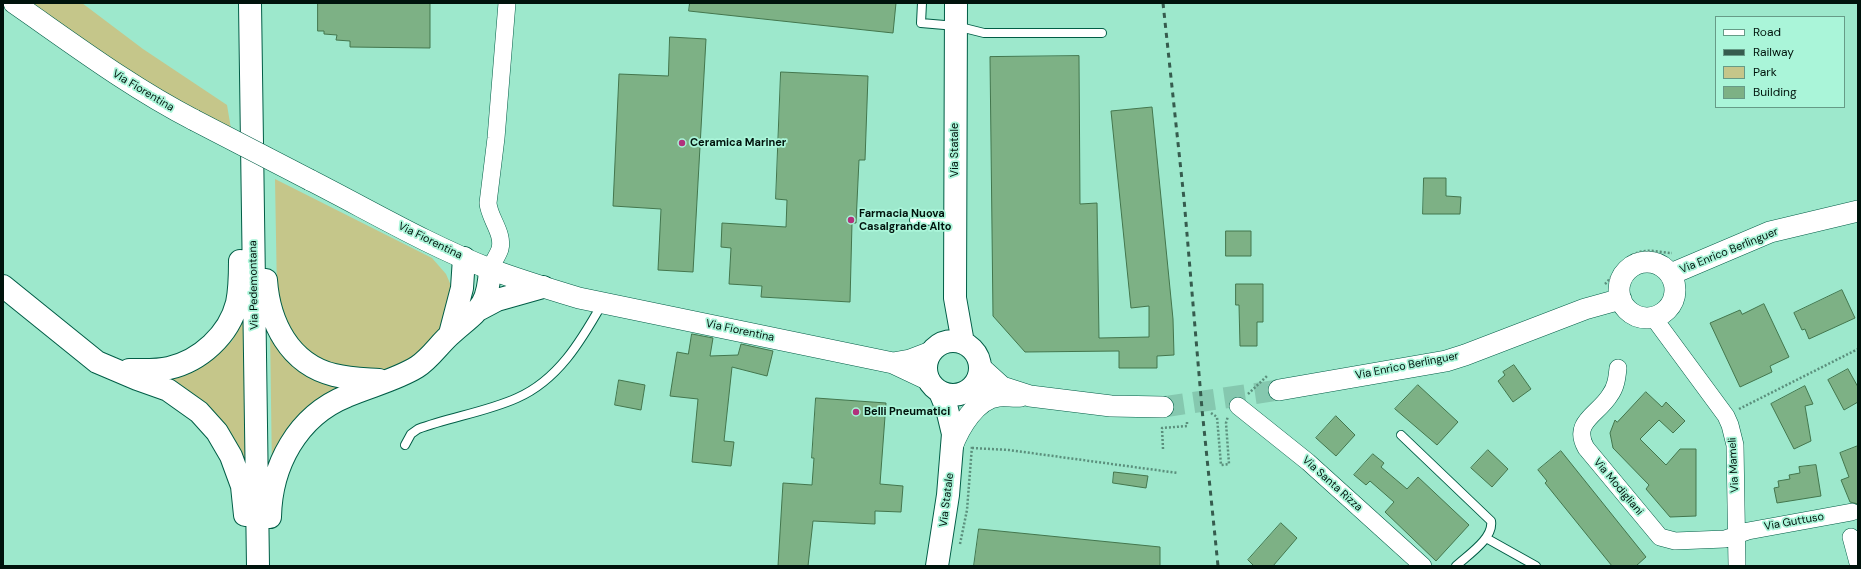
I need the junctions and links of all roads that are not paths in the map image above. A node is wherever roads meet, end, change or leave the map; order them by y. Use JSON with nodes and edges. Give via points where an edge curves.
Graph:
{"nodes":[{"id":1,"x":14,"y":3,"type":"edge"},
{"id":2,"x":250,"y":3,"type":"edge"},
{"id":3,"x":508,"y":3,"type":"edge"},
{"id":4,"x":922,"y":3,"type":"edge"},
{"id":5,"x":956,"y":3,"type":"edge"},
{"id":6,"x":956,"y":26,"type":"junction"},
{"id":7,"x":1102,"y":33,"type":"dead end"},
{"id":8,"x":251,"y":76,"type":"junction"},
{"id":9,"x":1858,"y":211,"type":"edge"},
{"id":10,"x":914,"y":220,"type":"dead end"},
{"id":11,"x":955,"y":222,"type":"junction"},
{"id":12,"x":464,"y":258,"type":"junction"},
{"id":13,"x":490,"y":269,"type":"junction"},
{"id":14,"x":1671,"y":274,"type":"junction"},
{"id":15,"x":3,"y":286,"type":"edge"},
{"id":16,"x":543,"y":287,"type":"junction"},
{"id":17,"x":1621,"y":299,"type":"junction"},
{"id":18,"x":603,"y":303,"type":"junction"},
{"id":19,"x":480,"y":309,"type":"junction"},
{"id":20,"x":1653,"y":317,"type":"junction"},
{"id":21,"x":450,"y":334,"type":"junction"},
{"id":22,"x":945,"y":347,"type":"junction"},
{"id":23,"x":893,"y":363,"type":"junction"},
{"id":24,"x":980,"y":367,"type":"junction"},
{"id":25,"x":112,"y":368,"type":"junction"},
{"id":26,"x":1618,"y":368,"type":"dead end"},
{"id":27,"x":385,"y":381,"type":"junction"},
{"id":28,"x":934,"y":386,"type":"junction"},
{"id":29,"x":1279,"y":390,"type":"tunnel mouth"},
{"id":30,"x":968,"y":391,"type":"junction"},
{"id":31,"x":999,"y":396,"type":"junction"},
{"id":32,"x":1030,"y":396,"type":"junction"},
{"id":33,"x":1163,"y":407,"type":"tunnel mouth"},
{"id":34,"x":1233,"y":411,"type":"road end"},
{"id":35,"x":1401,"y":435,"type":"dead end"},
{"id":36,"x":962,"y":443,"type":"junction"},
{"id":37,"x":405,"y":445,"type":"dead end"},
{"id":38,"x":1852,"y":512,"type":"dead end"},
{"id":39,"x":1737,"y":535,"type":"junction"},
{"id":40,"x":1851,"y":537,"type":"dead end"},
{"id":41,"x":1486,"y":538,"type":"junction"},
{"id":42,"x":1858,"y":563,"type":"edge"},
{"id":43,"x":249,"y":566,"type":"edge"},
{"id":44,"x":258,"y":566,"type":"edge"},
{"id":45,"x":268,"y":566,"type":"edge"},
{"id":46,"x":937,"y":566,"type":"edge"},
{"id":47,"x":1423,"y":566,"type":"edge"},
{"id":48,"x":1456,"y":566,"type":"edge"},
{"id":49,"x":1536,"y":566,"type":"edge"},
{"id":50,"x":1737,"y":566,"type":"edge"}],
"edges":[{"from":1,"to":12,"type":"street","name":"Via Fiorentina","bridge":true,"via":[[112,72],[163,103]]},
{"from":2,"to":8,"type":"main road","name":"Via Pedemontana"},
{"from":3,"to":13,"type":"street","via":[[488,203],[500,248]]},
{"from":4,"to":6,"type":"lane","via":[[921,23]]},
{"from":5,"to":6,"type":"main road","name":"Via Statale"},
{"from":6,"to":7,"type":"lane","via":[[984,33]]},
{"from":6,"to":11,"type":"main road","name":"Via Statale"},
{"from":8,"to":25,"type":"main road","via":[[240,280],[232,316],[210,346],[180,365],[157,370]]},
{"from":8,"to":27,"type":"main road","via":[[267,293],[277,328],[302,359],[323,371],[349,378]]},
{"from":8,"to":44,"type":"main road","name":"Via Pedemontana"},
{"from":9,"to":14,"type":"street","name":"Via Enrico Berlinguer","via":[[1770,232]]},
{"from":10,"to":11,"type":"lane"},
{"from":11,"to":22,"type":"main road","name":"Via Statale","via":[[955,298]]},
{"from":12,"to":13,"type":"street","name":"Via Fiorentina"},
{"from":12,"to":21,"type":"main road","via":[[462,288]]},
{"from":13,"to":16,"type":"street","name":"Via Fiorentina"},
{"from":13,"to":19,"type":"main road","via":[[486,294]]},
{"from":14,"to":17,"type":"street","name":"Via Enrico Berlinguer","via":[[1657,264],[1648,262],[1635,265],[1621,282]]},
{"from":14,"to":20,"type":"street","name":"Via Enrico Berlinguer","via":[[1674,282],[1673,300],[1662,314]]},
{"from":15,"to":25,"type":"main road","via":[[80,350],[97,362]]},
{"from":16,"to":18,"type":"street","name":"Via Fiorentina"},
{"from":16,"to":19,"type":"main road","via":[[497,300]]},
{"from":17,"to":20,"type":"street","via":[[1625,306],[1638,316]]},
{"from":17,"to":29,"type":"street","name":"Via Enrico Berlinguer","via":[[1585,308],[1446,361]]},
{"from":18,"to":23,"type":"street","name":"Via Fiorentina"},
{"from":18,"to":37,"type":"lane","via":[[581,341],[564,362],[534,389],[500,405],[418,429],[411,434]]},
{"from":19,"to":21,"type":"main road"},
{"from":20,"to":39,"type":"street","name":"Via Mameli","via":[[1730,425],[1735,445]]},
{"from":21,"to":27,"type":"main road","via":[[431,356],[418,366]]},
{"from":22,"to":23,"type":"street","name":"Via Fiorentina","via":[[910,360]]},
{"from":22,"to":24,"type":"main road","via":[[975,352]]},
{"from":22,"to":28,"type":"main road","name":"Via Statale","via":[[926,366]]},
{"from":23,"to":28,"type":"street","name":"Via Fiorentina"},
{"from":24,"to":30,"type":"main road","name":"Via Statale","via":[[979,377]]},
{"from":24,"to":32,"type":"street","via":[[1002,387]]},
{"from":25,"to":43,"type":"main road","via":[[179,396],[199,412],[217,432],[231,456],[242,486]]},
{"from":26,"to":39,"type":"street","name":"Via Modigliani","via":[[1611,395],[1583,426],[1581,440],[1586,448],[1660,537],[1675,541],[1726,539]]},
{"from":27,"to":45,"type":"main road","via":[[345,396],[320,411],[304,426],[288,448],[272,490]]},
{"from":28,"to":30,"type":"main road","via":[[953,395]]},
{"from":28,"to":36,"type":"main road","name":"Via Statale"},
{"from":30,"to":31,"type":"street"},
{"from":30,"to":36,"type":"main road","name":"Via Statale"},
{"from":31,"to":32,"type":"street"},
{"from":31,"to":36,"type":"street","via":[[981,405],[967,418],[957,434]]},
{"from":32,"to":33,"type":"street","via":[[1111,406]]},
{"from":34,"to":47,"type":"street","name":"Via Santa Rizza","via":[[1308,462]]},
{"from":35,"to":41,"type":"lane","via":[[1491,520],[1492,526]]},
{"from":36,"to":46,"type":"main road","name":"Via Statale","via":[[948,495]]},
{"from":38,"to":39,"type":"street","name":"Via Guttuso"},
{"from":39,"to":50,"type":"street","name":"Via Mameli"},
{"from":40,"to":42,"type":"street"},
{"from":41,"to":48,"type":"lane"},
{"from":41,"to":49,"type":"lane"}]}
